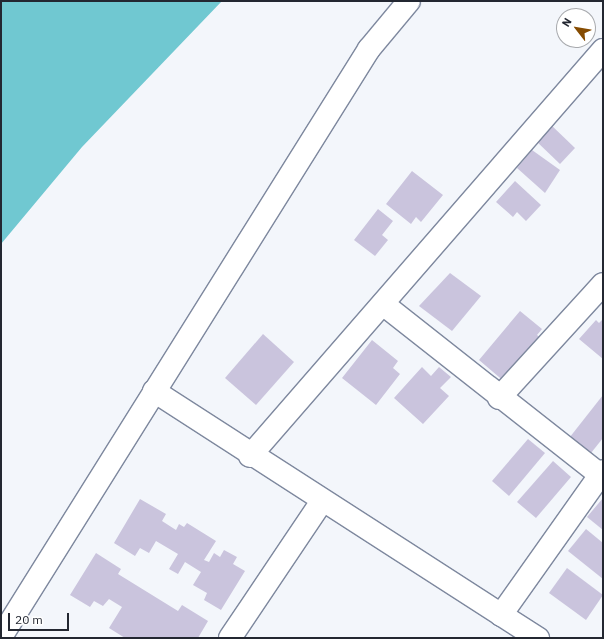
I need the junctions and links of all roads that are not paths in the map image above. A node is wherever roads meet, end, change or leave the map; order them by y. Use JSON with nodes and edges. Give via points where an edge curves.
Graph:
{"nodes":[{"id":1,"x":409,"y":1,"type":"edge"},
{"id":2,"x":603,"y":50,"type":"edge"},
{"id":3,"x":603,"y":284,"type":"edge"},
{"id":4,"x":383,"y":304,"type":"junction"},
{"id":5,"x":154,"y":391,"type":"junction"},
{"id":6,"x":499,"y":398,"type":"junction"},
{"id":7,"x":250,"y":456,"type":"junction"},
{"id":8,"x":602,"y":473,"type":"edge"},
{"id":9,"x":322,"y":501,"type":"junction"},
{"id":10,"x":500,"y":614,"type":"junction"},
{"id":11,"x":1,"y":637,"type":"edge"},
{"id":12,"x":230,"y":638,"type":"edge"},
{"id":13,"x":538,"y":638,"type":"edge"}],
"edges":[{"from":1,"to":5,"type":"street","via":[[369,49]]},
{"from":2,"to":4,"type":"street"},
{"from":3,"to":6,"type":"street"},
{"from":4,"to":6,"type":"street"},
{"from":4,"to":7,"type":"street"},
{"from":5,"to":7,"type":"street"},
{"from":5,"to":11,"type":"street"},
{"from":6,"to":8,"type":"street"},
{"from":7,"to":9,"type":"street"},
{"from":8,"to":10,"type":"street"},
{"from":9,"to":10,"type":"street"},
{"from":9,"to":12,"type":"street"},
{"from":10,"to":13,"type":"street"}]}
